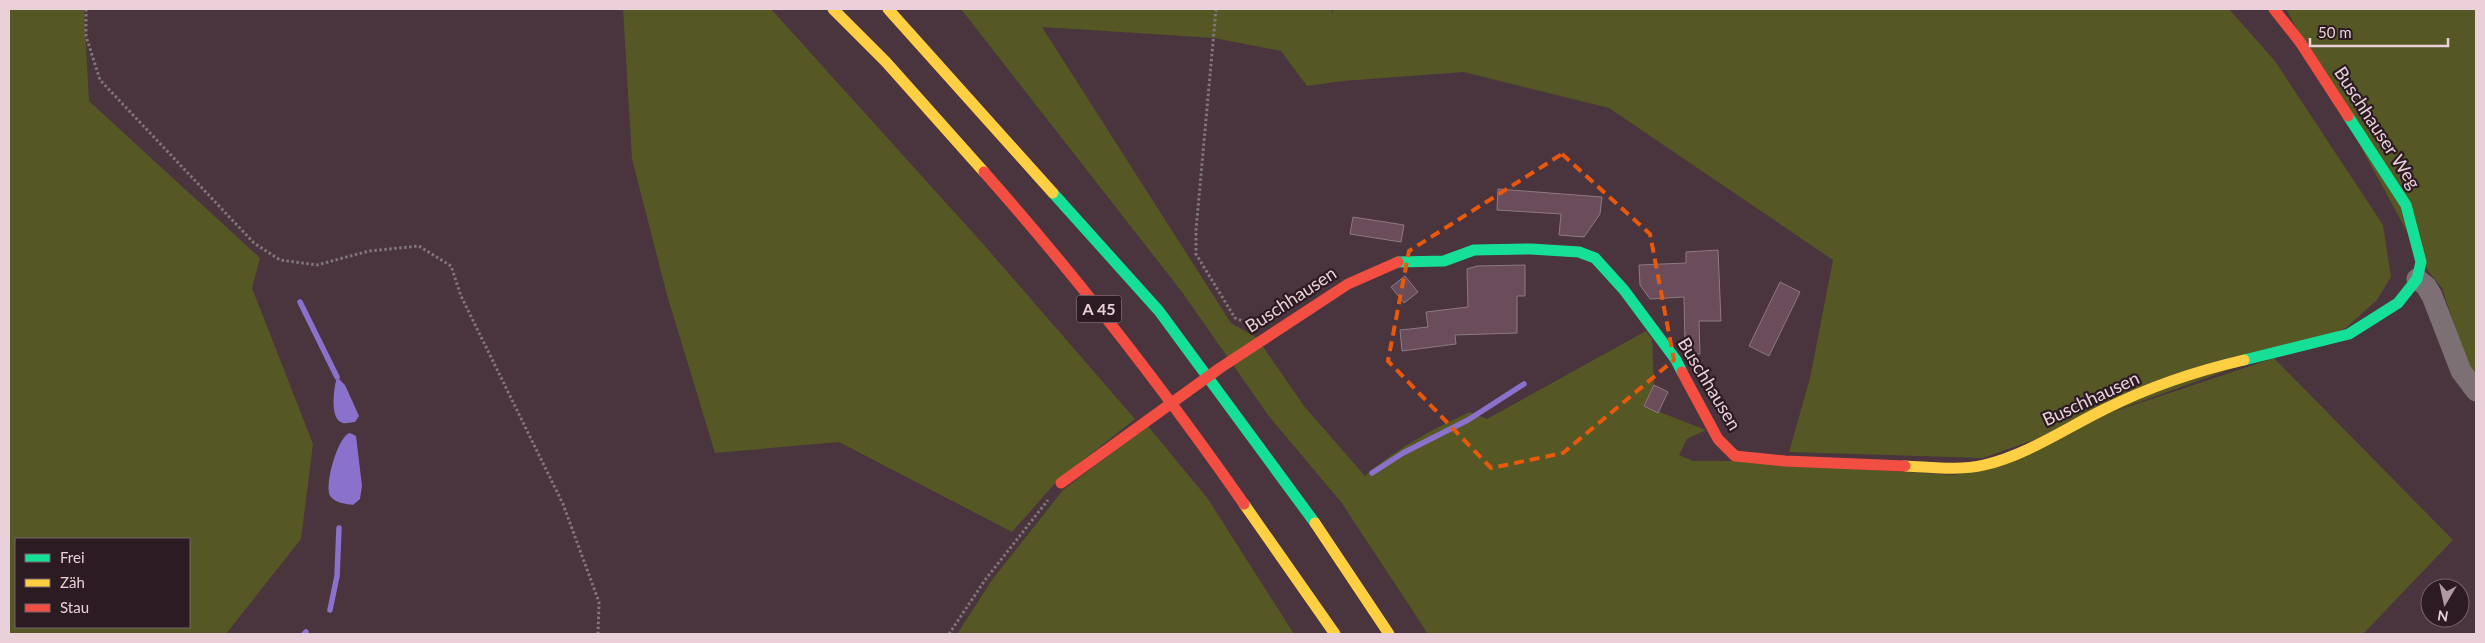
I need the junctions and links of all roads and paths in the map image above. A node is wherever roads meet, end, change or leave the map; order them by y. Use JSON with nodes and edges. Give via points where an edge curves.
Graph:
{"nodes":[{"id":1,"x":86,"y":9,"type":"edge"},
{"id":2,"x":833,"y":9,"type":"edge"},
{"id":3,"x":888,"y":9,"type":"edge"},
{"id":4,"x":1216,"y":9,"type":"edge"},
{"id":5,"x":2274,"y":9,"type":"edge"},
{"id":6,"x":2417,"y":279,"type":"junction"},
{"id":7,"x":1272,"y":332,"type":"junction"},
{"id":8,"x":2476,"y":391,"type":"edge"},
{"id":9,"x":1061,"y":483,"type":"joint"},
{"id":10,"x":598,"y":634,"type":"edge"},
{"id":11,"x":949,"y":634,"type":"edge"},
{"id":12,"x":1335,"y":634,"type":"edge"},
{"id":13,"x":1388,"y":634,"type":"edge"}],
"edges":[{"from":1,"to":10,"type":"path","via":[[86,36],[100,80],[254,243],[280,260],[317,265],[369,251],[419,246],[451,266],[461,296],[563,504],[599,602]]},
{"from":2,"to":12,"type":"main road","number":"A 45","via":[[886,62],[1045,241],[1184,418]]},
{"from":3,"to":13,"type":"main road","number":"A 45","via":[[1159,311],[1301,502]]},
{"from":4,"to":7,"type":"path","via":[[1196,254],[1235,318]]},
{"from":5,"to":6,"type":"main road","name":"Buschhauser Weg","via":[[2300,42],[2406,205],[2421,262]]},
{"from":6,"to":7,"type":"main road","name":"Buschhausen","via":[[2398,303],[2349,334],[2197,371],[2107,408],[2020,452],[1984,465],[1957,468],[1735,456],[1718,439],[1676,360],[1624,290],[1595,258],[1579,252],[1474,250],[1444,261],[1402,260],[1348,284]]},
{"from":6,"to":8,"type":"street","via":[[2432,296],[2461,371]]},
{"from":7,"to":9,"type":"main road","name":"Buschhausen"},
{"from":9,"to":11,"type":"path"}]}
